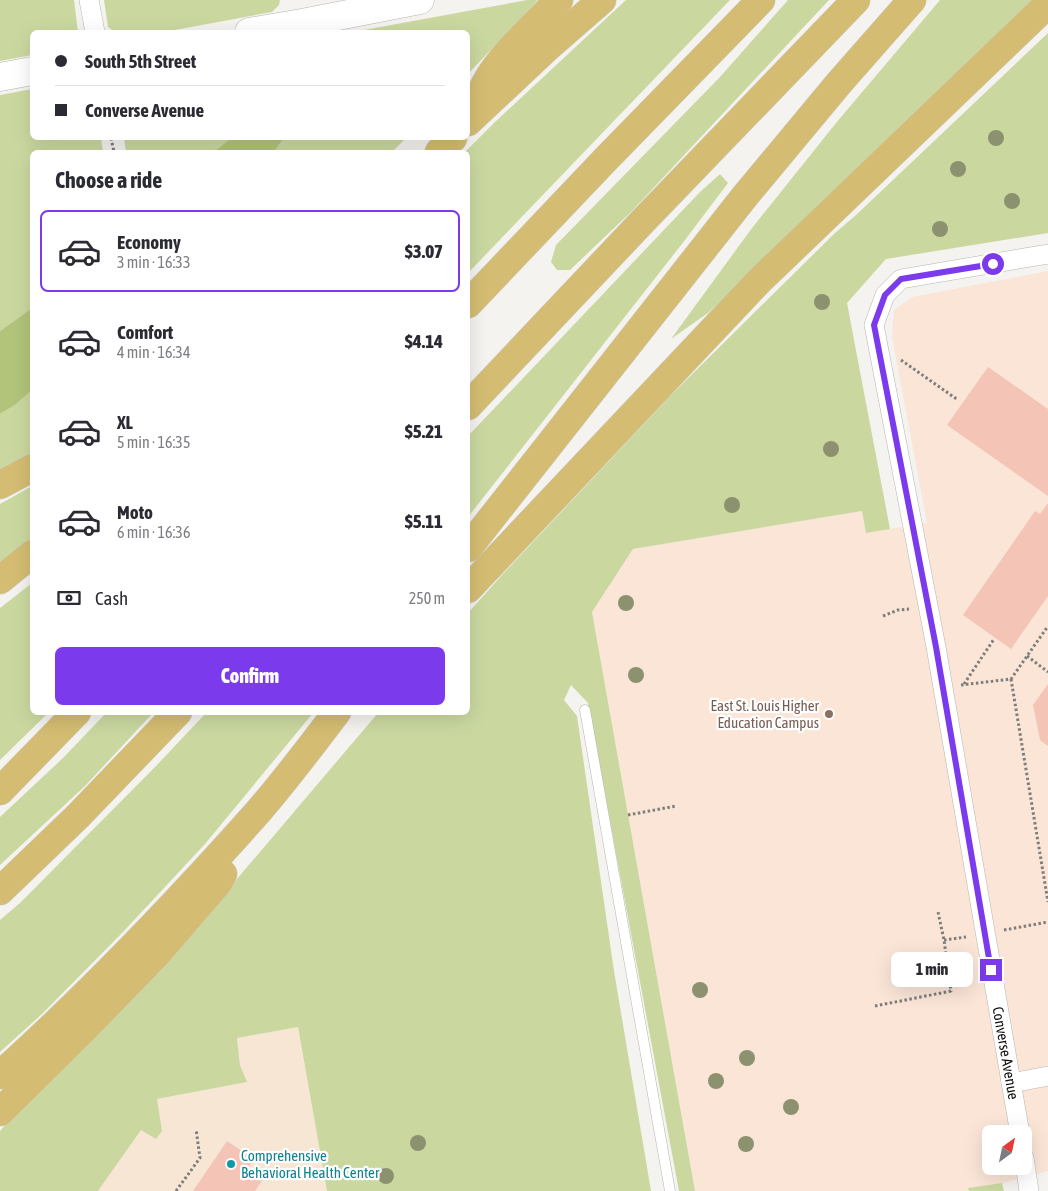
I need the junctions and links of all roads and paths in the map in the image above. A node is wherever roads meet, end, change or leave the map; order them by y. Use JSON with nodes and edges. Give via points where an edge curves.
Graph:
{"nodes":[{"id":1,"x":89,"y":0,"type":"edge"},
{"id":2,"x":420,"y":0,"type":"edge"},
{"id":3,"x":559,"y":0,"type":"edge"},
{"id":4,"x":602,"y":0,"type":"edge"},
{"id":5,"x":760,"y":0,"type":"edge"},
{"id":6,"x":856,"y":0,"type":"edge"},
{"id":7,"x":912,"y":0,"type":"edge"},
{"id":8,"x":1048,"y":4,"type":"edge"},
{"id":9,"x":94,"y":30,"type":"edge"},
{"id":10,"x":260,"y":30,"type":"edge"},
{"id":11,"x":30,"y":70,"type":"edge"},
{"id":12,"x":0,"y":76,"type":"edge"},
{"id":13,"x":470,"y":119,"type":"edge"},
{"id":14,"x":451,"y":140,"type":"edge"},
{"id":15,"x":441,"y":150,"type":"edge"},
{"id":16,"x":1048,"y":254,"type":"edge"},
{"id":17,"x":470,"y":302,"type":"edge"},
{"id":18,"x":901,"y":360,"type":"dead end"},
{"id":19,"x":958,"y":400,"type":"dead end"},
{"id":20,"x":470,"y":404,"type":"edge"},
{"id":21,"x":30,"y":469,"type":"edge"},
{"id":22,"x":0,"y":485,"type":"edge"},
{"id":23,"x":470,"y":545,"type":"edge"},
{"id":24,"x":30,"y":556,"type":"edge"},
{"id":25,"x":0,"y":580,"type":"edge"},
{"id":26,"x":470,"y":587,"type":"edge"},
{"id":27,"x":1048,"y":626,"type":"edge"},
{"id":28,"x":994,"y":639,"type":"dead end"},
{"id":29,"x":1027,"y":656,"type":"junction"},
{"id":30,"x":1048,"y":672,"type":"edge"},
{"id":31,"x":1011,"y":679,"type":"junction"},
{"id":32,"x":964,"y":685,"type":"junction"},
{"id":33,"x":943,"y":687,"type":"junction"},
{"id":34,"x":585,"y":710,"type":"dead end"},
{"id":35,"x":74,"y":715,"type":"edge"},
{"id":36,"x":175,"y":715,"type":"edge"},
{"id":37,"x":336,"y":715,"type":"edge"},
{"id":38,"x":0,"y":791,"type":"edge"},
{"id":39,"x":676,"y":806,"type":"dead end"},
{"id":40,"x":258,"y":811,"type":"junction"},
{"id":41,"x":628,"y":815,"type":"dead end"},
{"id":42,"x":0,"y":891,"type":"edge"},
{"id":43,"x":1048,"y":902,"type":"edge"},
{"id":44,"x":938,"y":912,"type":"dead end"},
{"id":45,"x":875,"y":1006,"type":"dead end"},
{"id":46,"x":1,"y":1074,"type":"edge"},
{"id":47,"x":1048,"y":1076,"type":"edge"},
{"id":48,"x":1011,"y":1083,"type":"junction"},
{"id":49,"x":4,"y":1108,"type":"edge"},
{"id":50,"x":1018,"y":1125,"type":"edge"},
{"id":51,"x":196,"y":1129,"type":"dead end"},
{"id":52,"x":1027,"y":1175,"type":"edge"},
{"id":53,"x":176,"y":1191,"type":"edge"},
{"id":54,"x":670,"y":1191,"type":"edge"},
{"id":55,"x":1030,"y":1191,"type":"edge"}],
"edges":[{"from":1,"to":9,"type":"street"},
{"from":2,"to":10,"type":"street"},
{"from":3,"to":13,"type":"highway","via":[[490,75]]},
{"from":4,"to":13,"type":"highway"},
{"from":5,"to":17,"type":"highway"},
{"from":6,"to":20,"type":"highway"},
{"from":7,"to":23,"type":"highway","via":[[745,196]]},
{"from":8,"to":26,"type":"highway","via":[[758,281]]},
{"from":11,"to":12,"type":"street"},
{"from":14,"to":15,"type":"highway"},
{"from":16,"to":33,"type":"street","name":"Converse Avenue","via":[[901,279],[885,295],[874,325]]},
{"from":18,"to":19,"type":"path"},
{"from":21,"to":22,"type":"highway"},
{"from":24,"to":25,"type":"highway"},
{"from":27,"to":29,"type":"path"},
{"from":28,"to":32,"type":"path"},
{"from":29,"to":30,"type":"path"},
{"from":29,"to":31,"type":"path"},
{"from":31,"to":32,"type":"path"},
{"from":31,"to":43,"type":"path"},
{"from":32,"to":33,"type":"path"},
{"from":33,"to":48,"type":"street","name":"Converse Avenue"},
{"from":34,"to":54,"type":"lane"},
{"from":35,"to":38,"type":"highway"},
{"from":36,"to":42,"type":"highway"},
{"from":37,"to":40,"type":"highway"},
{"from":39,"to":41,"type":"path"},
{"from":40,"to":46,"type":"highway","via":[[156,924]]},
{"from":40,"to":49,"type":"highway","via":[[218,883],[150,961]]},
{"from":44,"to":45,"type":"path","via":[[951,990]]},
{"from":47,"to":48,"type":"street"},
{"from":48,"to":50,"type":"street","name":"Converse Avenue"},
{"from":51,"to":53,"type":"path","via":[[200,1158]]},
{"from":52,"to":55,"type":"street"}]}
